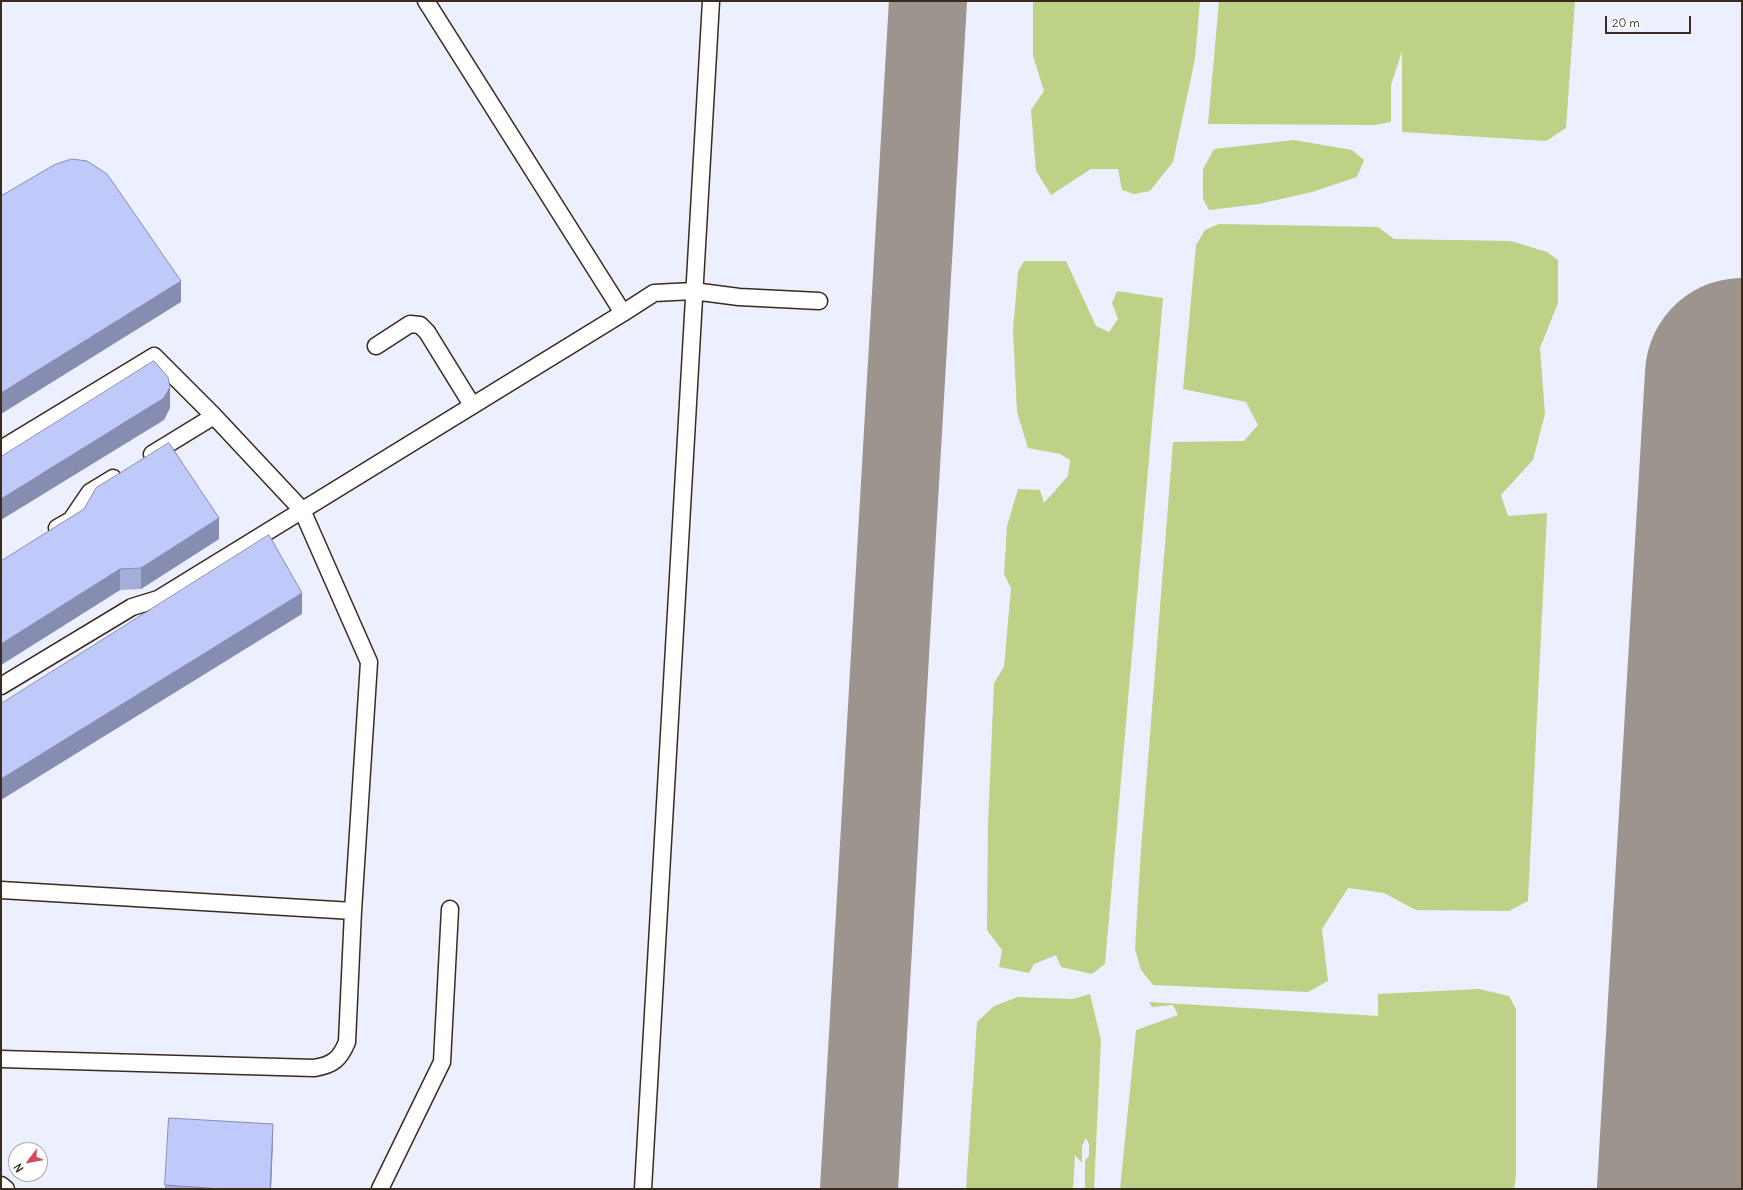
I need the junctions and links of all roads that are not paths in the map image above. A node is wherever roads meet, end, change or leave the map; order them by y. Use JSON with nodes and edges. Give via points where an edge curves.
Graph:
{"nodes":[{"id":1,"x":426,"y":1,"type":"edge"},
{"id":2,"x":711,"y":1,"type":"edge"},
{"id":3,"x":693,"y":291,"type":"junction"},
{"id":4,"x":819,"y":301,"type":"dead end"},
{"id":5,"x":623,"y":312,"type":"junction"},
{"id":6,"x":376,"y":346,"type":"dead end"},
{"id":7,"x":472,"y":405,"type":"junction"},
{"id":8,"x":214,"y":416,"type":"junction"},
{"id":9,"x":1,"y":450,"type":"edge"},
{"id":10,"x":302,"y":510,"type":"junction"},
{"id":11,"x":45,"y":535,"type":"edge"},
{"id":12,"x":1,"y":686,"type":"edge"},
{"id":13,"x":1,"y":890,"type":"edge"},
{"id":14,"x":450,"y":909,"type":"dead end"},
{"id":15,"x":353,"y":911,"type":"junction"},
{"id":16,"x":1,"y":1059,"type":"edge"},
{"id":17,"x":1,"y":1185,"type":"edge"},
{"id":18,"x":6,"y":1189,"type":"edge"},
{"id":19,"x":380,"y":1189,"type":"edge"},
{"id":20,"x":643,"y":1189,"type":"edge"}],
"edges":[{"from":1,"to":5,"type":"lane"},
{"from":2,"to":3,"type":"lane"},
{"from":3,"to":4,"type":"lane","via":[[739,297]]},
{"from":3,"to":5,"type":"lane","via":[[654,293]]},
{"from":3,"to":20,"type":"lane"},
{"from":5,"to":7,"type":"lane"},
{"from":6,"to":7,"type":"lane","via":[[410,324],[420,324]]},
{"from":7,"to":10,"type":"lane"},
{"from":8,"to":9,"type":"lane","via":[[154,356]]},
{"from":8,"to":10,"type":"lane"},
{"from":8,"to":11,"type":"lane","via":[[90,492],[70,520]]},
{"from":10,"to":12,"type":"lane","via":[[158,599],[132,607]]},
{"from":10,"to":15,"type":"lane","via":[[369,662]]},
{"from":13,"to":15,"type":"lane"},
{"from":14,"to":19,"type":"lane","via":[[442,1062]]},
{"from":15,"to":16,"type":"lane","via":[[347,1042],[342,1053],[329,1065],[314,1068]]},
{"from":17,"to":18,"type":"lane"}]}
